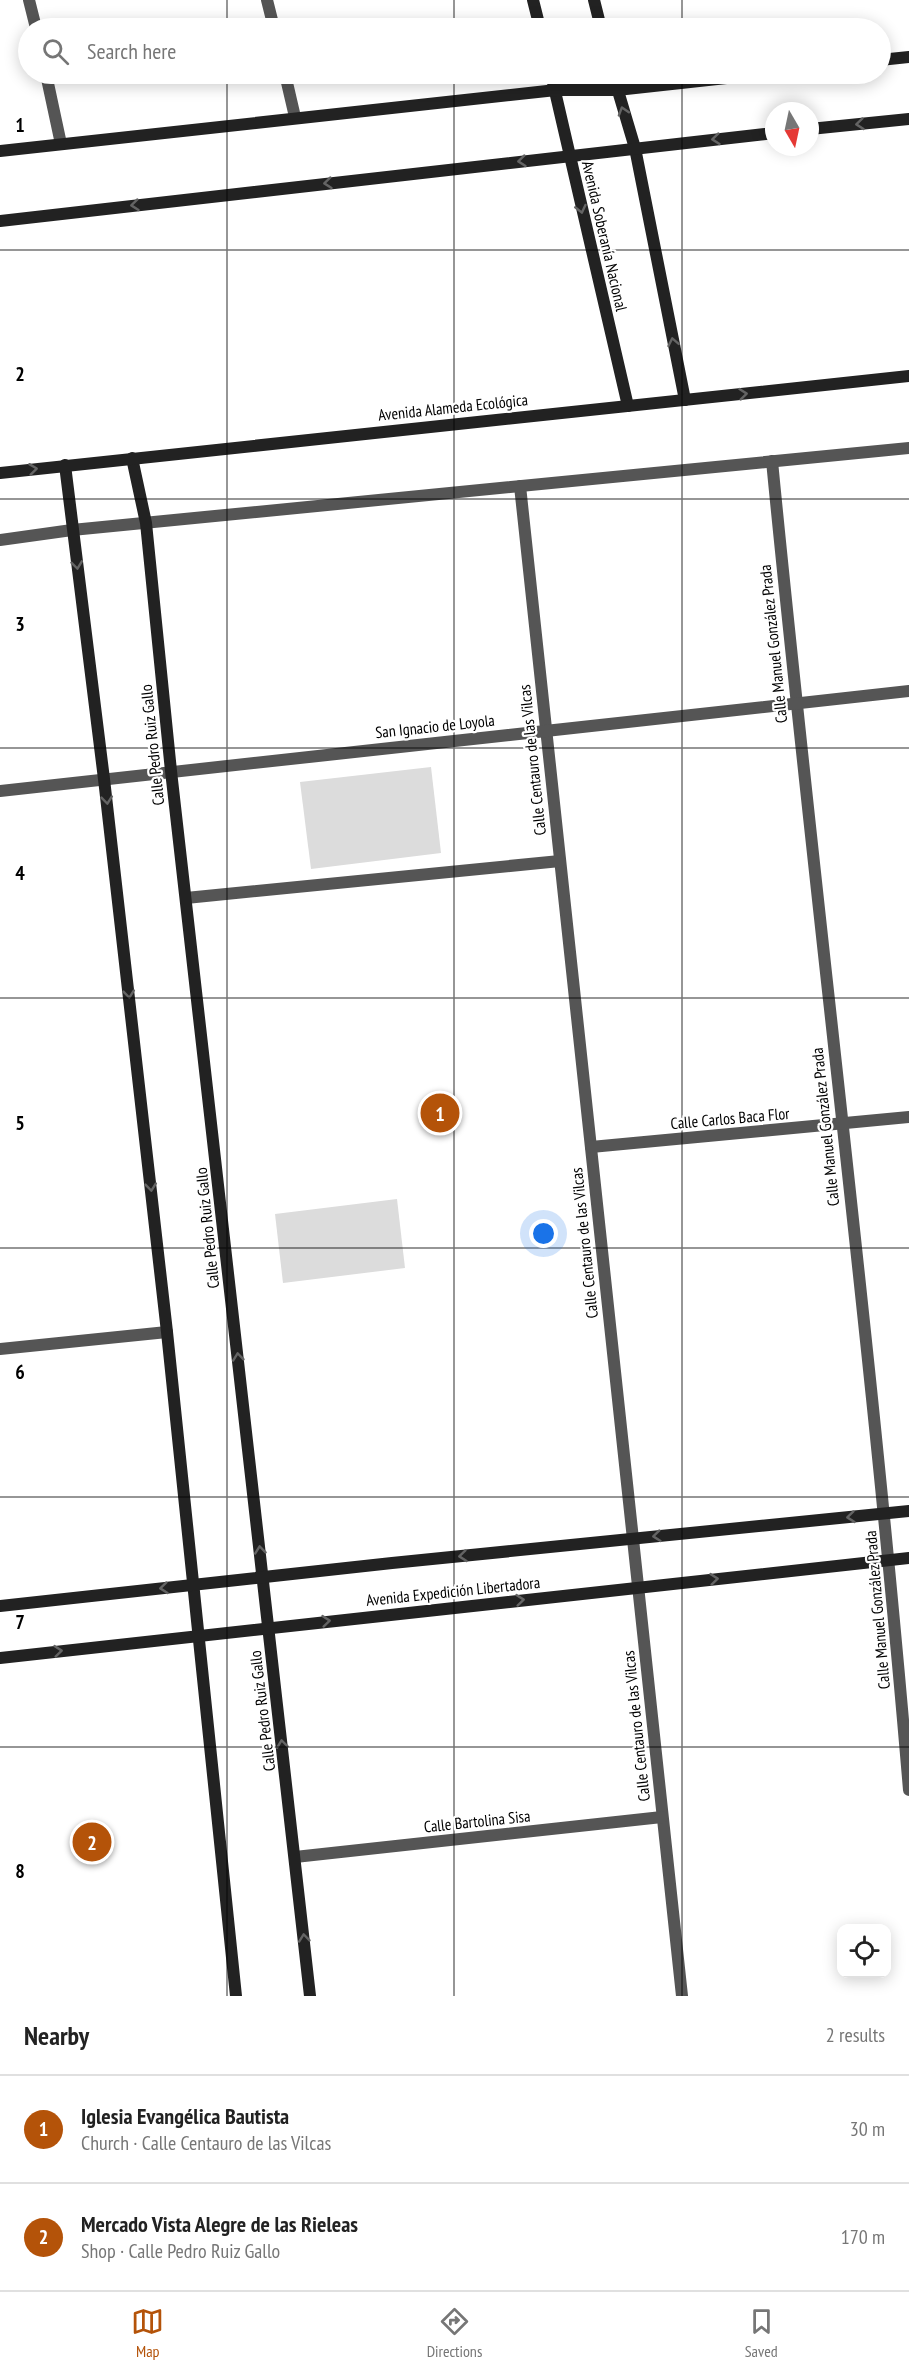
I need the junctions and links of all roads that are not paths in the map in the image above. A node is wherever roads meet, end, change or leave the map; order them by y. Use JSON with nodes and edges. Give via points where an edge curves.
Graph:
{"nodes":[{"id":1,"x":30,"y":0,"type":"edge"},
{"id":2,"x":267,"y":0,"type":"edge"},
{"id":3,"x":533,"y":0,"type":"edge"},
{"id":4,"x":594,"y":0,"type":"edge"},
{"id":5,"x":34,"y":18,"type":"edge"},
{"id":6,"x":272,"y":18,"type":"edge"},
{"id":7,"x":538,"y":18,"type":"edge"},
{"id":8,"x":598,"y":18,"type":"edge"},
{"id":9,"x":909,"y":57,"type":"edge"},
{"id":10,"x":891,"y":59,"type":"edge"},
{"id":11,"x":48,"y":84,"type":"edge"},
{"id":12,"x":287,"y":84,"type":"edge"},
{"id":13,"x":554,"y":84,"type":"edge"},
{"id":14,"x":616,"y":84,"type":"edge"},
{"id":15,"x":671,"y":84,"type":"edge"},
{"id":16,"x":556,"y":90,"type":"junction"},
{"id":17,"x":617,"y":90,"type":"junction"},
{"id":18,"x":295,"y":117,"type":"junction"},
{"id":19,"x":909,"y":119,"type":"edge"},
{"id":20,"x":819,"y":128,"type":"edge"},
{"id":21,"x":765,"y":134,"type":"edge"},
{"id":22,"x":61,"y":144,"type":"junction"},
{"id":23,"x":635,"y":148,"type":"junction"},
{"id":24,"x":0,"y":151,"type":"edge"},
{"id":25,"x":569,"y":156,"type":"junction"},
{"id":26,"x":0,"y":221,"type":"edge"},
{"id":27,"x":909,"y":376,"type":"edge"},
{"id":28,"x":685,"y":400,"type":"junction"},
{"id":29,"x":628,"y":406,"type":"junction"},
{"id":30,"x":909,"y":448,"type":"edge"},
{"id":31,"x":132,"y":458,"type":"junction"},
{"id":32,"x":771,"y":461,"type":"junction"},
{"id":33,"x":65,"y":465,"type":"junction"},
{"id":34,"x":0,"y":473,"type":"edge"},
{"id":35,"x":520,"y":486,"type":"junction"},
{"id":36,"x":147,"y":524,"type":"junction"},
{"id":37,"x":72,"y":530,"type":"junction"},
{"id":38,"x":0,"y":540,"type":"edge"},
{"id":39,"x":909,"y":691,"type":"edge"},
{"id":40,"x":795,"y":702,"type":"junction"},
{"id":41,"x":545,"y":731,"type":"junction"},
{"id":42,"x":171,"y":771,"type":"junction"},
{"id":43,"x":104,"y":779,"type":"junction"},
{"id":44,"x":0,"y":791,"type":"edge"},
{"id":45,"x":560,"y":861,"type":"junction"},
{"id":46,"x":186,"y":898,"type":"junction"},
{"id":47,"x":909,"y":1117,"type":"edge"},
{"id":48,"x":842,"y":1124,"type":"junction"},
{"id":49,"x":591,"y":1147,"type":"junction"},
{"id":50,"x":167,"y":1332,"type":"junction"},
{"id":51,"x":0,"y":1349,"type":"edge"},
{"id":52,"x":909,"y":1511,"type":"edge"},
{"id":53,"x":885,"y":1513,"type":"junction"},
{"id":54,"x":632,"y":1539,"type":"junction"},
{"id":55,"x":909,"y":1558,"type":"edge"},
{"id":56,"x":890,"y":1560,"type":"junction"},
{"id":57,"x":263,"y":1577,"type":"junction"},
{"id":58,"x":193,"y":1585,"type":"junction"},
{"id":59,"x":638,"y":1588,"type":"junction"},
{"id":60,"x":0,"y":1606,"type":"edge"},
{"id":61,"x":268,"y":1627,"type":"junction"},
{"id":62,"x":198,"y":1636,"type":"junction"},
{"id":63,"x":0,"y":1658,"type":"edge"},
{"id":64,"x":909,"y":1790,"type":"edge"},
{"id":65,"x":662,"y":1817,"type":"junction"},
{"id":66,"x":295,"y":1857,"type":"junction"},
{"id":67,"x":236,"y":1996,"type":"edge"},
{"id":68,"x":310,"y":1996,"type":"edge"},
{"id":69,"x":682,"y":1996,"type":"edge"}],
"edges":[{"from":1,"to":5,"type":"street"},
{"from":2,"to":6,"type":"street"},
{"from":3,"to":7,"type":"street"},
{"from":4,"to":8,"type":"street"},
{"from":9,"to":10,"type":"street"},
{"from":11,"to":22,"type":"street"},
{"from":12,"to":18,"type":"street"},
{"from":13,"to":16,"type":"street","name":"Avenida Soberanía Nacional"},
{"from":14,"to":17,"type":"street"},
{"from":15,"to":17,"type":"street"},
{"from":16,"to":17,"type":"street"},
{"from":16,"to":18,"type":"street"},
{"from":16,"to":25,"type":"street","name":"Avenida Soberanía Nacional"},
{"from":23,"to":17,"type":"street","one_way":true},
{"from":18,"to":22,"type":"street"},
{"from":19,"to":20,"type":"street","one_way":true},
{"from":21,"to":23,"type":"street","one_way":true},
{"from":22,"to":24,"type":"street"},
{"from":23,"to":25,"type":"street"},
{"from":28,"to":23,"type":"street","one_way":true},
{"from":25,"to":26,"type":"street","one_way":true},
{"from":25,"to":29,"type":"street","name":"Avenida Soberanía Nacional","one_way":true},
{"from":28,"to":27,"type":"street","name":"Avenida Alameda Ecológica","one_way":true},
{"from":28,"to":29,"type":"street","name":"Avenida Alameda Ecológica"},
{"from":29,"to":31,"type":"street","name":"Avenida Alameda Ecológica"},
{"from":30,"to":32,"type":"street"},
{"from":31,"to":33,"type":"street","name":"Avenida Alameda Ecológica"},
{"from":31,"to":36,"type":"street","name":"Calle Pedro Ruiz Gallo"},
{"from":32,"to":35,"type":"street"},
{"from":32,"to":40,"type":"street","name":"Calle Manuel González Prada"},
{"from":34,"to":33,"type":"street","name":"Avenida Alameda Ecológica","one_way":true},
{"from":33,"to":37,"type":"street"},
{"from":35,"to":36,"type":"street"},
{"from":35,"to":41,"type":"street","name":"Calle Centauro de las Vilcas"},
{"from":36,"to":37,"type":"street"},
{"from":36,"to":42,"type":"street","name":"Calle Pedro Ruiz Gallo"},
{"from":37,"to":38,"type":"street"},
{"from":37,"to":43,"type":"street","one_way":true},
{"from":39,"to":40,"type":"street","name":"San Ignacio de Loyola"},
{"from":40,"to":41,"type":"street","name":"San Ignacio de Loyola"},
{"from":40,"to":48,"type":"street","name":"Calle Manuel González Prada"},
{"from":41,"to":42,"type":"street","name":"San Ignacio de Loyola"},
{"from":41,"to":45,"type":"street","name":"Calle Centauro de las Vilcas"},
{"from":42,"to":43,"type":"street","name":"San Ignacio de Loyola"},
{"from":42,"to":46,"type":"street","name":"Calle Pedro Ruiz Gallo"},
{"from":43,"to":44,"type":"street","name":"San Ignacio de Loyola"},
{"from":43,"to":50,"type":"street","one_way":true},
{"from":45,"to":46,"type":"street"},
{"from":45,"to":49,"type":"street","name":"Calle Centauro de las Vilcas"},
{"from":57,"to":46,"type":"street","name":"Calle Pedro Ruiz Gallo","one_way":true},
{"from":47,"to":48,"type":"street","name":"Calle Carlos Baca Flor"},
{"from":48,"to":49,"type":"street","name":"Calle Carlos Baca Flor"},
{"from":48,"to":53,"type":"street","name":"Calle Manuel González Prada"},
{"from":49,"to":54,"type":"street","name":"Calle Centauro de las Vilcas"},
{"from":50,"to":51,"type":"street"},
{"from":50,"to":58,"type":"street"},
{"from":52,"to":53,"type":"street","name":"Avenida Expedición Libertadora"},
{"from":53,"to":54,"type":"street","name":"Avenida Expedición Libertadora","one_way":true},
{"from":53,"to":56,"type":"street","name":"Calle Manuel González Prada"},
{"from":54,"to":57,"type":"street","name":"Avenida Expedición Libertadora","one_way":true},
{"from":54,"to":59,"type":"street","name":"Calle Centauro de las Vilcas"},
{"from":55,"to":56,"type":"street","name":"Avenida Expedición Libertadora"},
{"from":59,"to":56,"type":"street","name":"Avenida Expedición Libertadora","one_way":true},
{"from":56,"to":64,"type":"street","name":"Calle Manuel González Prada"},
{"from":57,"to":58,"type":"street","name":"Avenida Expedición Libertadora"},
{"from":57,"to":61,"type":"street","name":"Calle Pedro Ruiz Gallo"},
{"from":58,"to":60,"type":"street","name":"Avenida Expedición Libertadora","one_way":true},
{"from":58,"to":62,"type":"street"},
{"from":61,"to":59,"type":"street","name":"Avenida Expedición Libertadora","one_way":true},
{"from":59,"to":65,"type":"street","name":"Calle Centauro de las Vilcas"},
{"from":61,"to":62,"type":"street","name":"Avenida Expedición Libertadora"},
{"from":66,"to":61,"type":"street","name":"Calle Pedro Ruiz Gallo","one_way":true},
{"from":63,"to":62,"type":"street","name":"Avenida Expedición Libertadora","one_way":true},
{"from":62,"to":67,"type":"street"},
{"from":65,"to":66,"type":"street","name":"Calle Bartolina Sisa"},
{"from":65,"to":69,"type":"street","name":"Calle Centauro de las Vilcas"},
{"from":68,"to":66,"type":"street","name":"Calle Pedro Ruiz Gallo","one_way":true}]}
